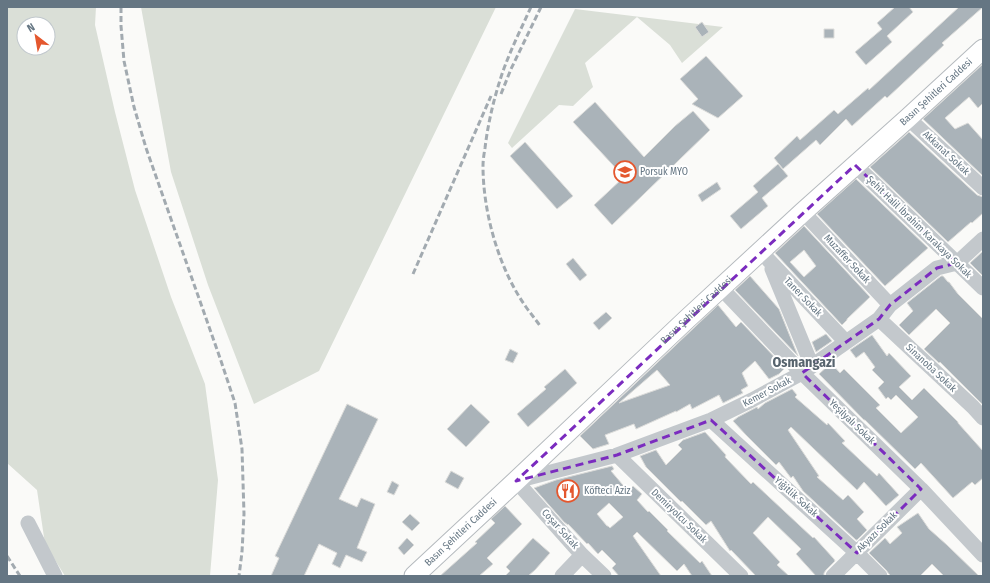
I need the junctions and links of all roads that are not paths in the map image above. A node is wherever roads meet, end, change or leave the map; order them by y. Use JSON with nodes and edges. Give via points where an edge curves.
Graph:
{"nodes":[{"id":1,"x":983,"y":49,"type":"edge"},
{"id":2,"x":908,"y":118,"type":"junction"},
{"id":3,"x":855,"y":165,"type":"junction"},
{"id":4,"x":983,"y":188,"type":"edge"},
{"id":5,"x":803,"y":212,"type":"junction"},
{"id":6,"x":983,"y":239,"type":"edge"},
{"id":7,"x":765,"y":256,"type":"junction"},
{"id":8,"x":957,"y":263,"type":"junction"},
{"id":9,"x":721,"y":288,"type":"junction"},
{"id":10,"x":983,"y":288,"type":"edge"},
{"id":11,"x":890,"y":305,"type":"junction"},
{"id":12,"x":879,"y":319,"type":"junction"},
{"id":13,"x":846,"y":342,"type":"junction"},
{"id":14,"x":807,"y":370,"type":"junction"},
{"id":15,"x":983,"y":418,"type":"edge"},
{"id":16,"x":711,"y":420,"type":"junction"},
{"id":17,"x":617,"y":455,"type":"junction"},
{"id":18,"x":516,"y":481,"type":"junction"},
{"id":19,"x":921,"y":488,"type":"junction"},
{"id":20,"x":28,"y":524,"type":"dead end"},
{"id":21,"x":857,"y":553,"type":"junction"},
{"id":22,"x":982,"y":553,"type":"edge"},
{"id":23,"x":582,"y":555,"type":"junction"},
{"id":24,"x":55,"y":576,"type":"edge"},
{"id":25,"x":414,"y":576,"type":"edge"},
{"id":26,"x":562,"y":576,"type":"edge"},
{"id":27,"x":604,"y":576,"type":"edge"},
{"id":28,"x":741,"y":576,"type":"edge"},
{"id":29,"x":833,"y":576,"type":"edge"},
{"id":30,"x":880,"y":576,"type":"edge"}],
"edges":[{"from":1,"to":2,"type":"main road","name":"Basın Şehitleri Caddesi"},
{"from":2,"to":3,"type":"main road","name":"Basın Şehitleri Caddesi"},
{"from":2,"to":4,"type":"street","name":"Akkanat Sokak"},
{"from":3,"to":5,"type":"main road","name":"Basın Şehitleri Caddesi"},
{"from":3,"to":8,"type":"street","name":"Şehit Halil İbrahim Karakaya Sokak"},
{"from":5,"to":7,"type":"main road","name":"Basın Şehitleri Caddesi"},
{"from":5,"to":11,"type":"street","name":"Muzaffer Sokak"},
{"from":6,"to":8,"type":"street","name":"Kemer Sokak"},
{"from":7,"to":9,"type":"main road","name":"Basın Şehitleri Caddesi"},
{"from":7,"to":13,"type":"street","name":"Taner Sokak"},
{"from":7,"to":14,"type":"street"},
{"from":8,"to":10,"type":"street","name":"Şehit Halil İbrahim Karakaya Sokak"},
{"from":8,"to":11,"type":"street","name":"Kemer Sokak","via":[[937,268]]},
{"from":9,"to":14,"type":"street","name":"Yeşilyalı Sokak"},
{"from":9,"to":18,"type":"main road","name":"Basın Şehitleri Caddesi"},
{"from":11,"to":12,"type":"street","name":"Kemer Sokak"},
{"from":12,"to":13,"type":"street","name":"Kemer Sokak"},
{"from":12,"to":15,"type":"street","name":"Sinanoba Sokak"},
{"from":13,"to":14,"type":"street","name":"Kemer Sokak"},
{"from":14,"to":16,"type":"street","name":"Kemer Sokak"},
{"from":14,"to":19,"type":"street","name":"Yeşilyalı Sokak"},
{"from":16,"to":17,"type":"street","name":"Kemer Sokak"},
{"from":16,"to":21,"type":"street","name":"Yiğitlik Sokak"},
{"from":17,"to":18,"type":"street","name":"Kemer Sokak"},
{"from":17,"to":28,"type":"street","name":"Demiryolcu Sokak"},
{"from":18,"to":23,"type":"street","name":"Coşar Sokak"},
{"from":18,"to":25,"type":"main road","name":"Basın Şehitleri Caddesi"},
{"from":19,"to":21,"type":"street","name":"Akyazı Sokak"},
{"from":19,"to":22,"type":"street","name":"Yeşilyalı Sokak"},
{"from":20,"to":24,"type":"street"},
{"from":21,"to":29,"type":"street","name":"Akyazı Sokak"},
{"from":21,"to":30,"type":"street","name":"Yiğitlik Sokak"},
{"from":23,"to":26,"type":"street"},
{"from":23,"to":27,"type":"street","name":"Coşar Sokak"}]}
